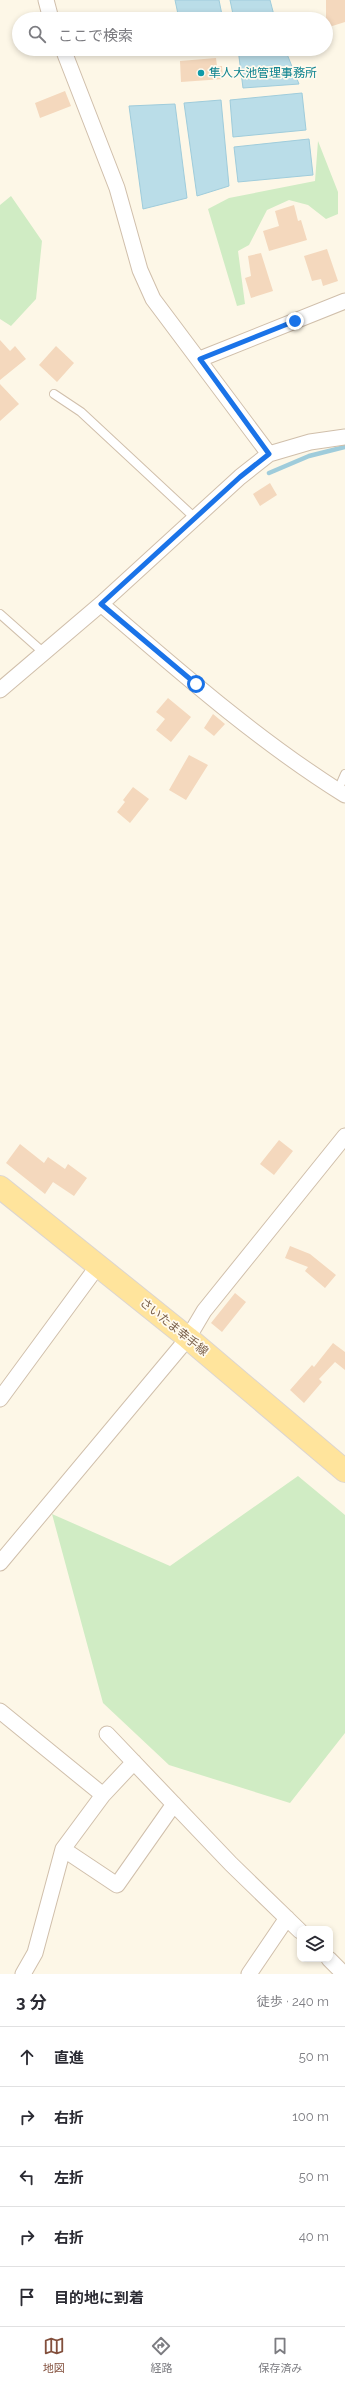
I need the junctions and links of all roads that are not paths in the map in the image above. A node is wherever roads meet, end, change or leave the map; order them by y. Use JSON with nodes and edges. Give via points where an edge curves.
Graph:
{"nodes":[{"id":1,"x":46,"y":0,"type":"edge"},
{"id":2,"x":49,"y":12,"type":"edge"},
{"id":3,"x":66,"y":56,"type":"edge"},
{"id":4,"x":345,"y":301,"type":"edge"},
{"id":5,"x":200,"y":359,"type":"junction"},
{"id":6,"x":54,"y":394,"type":"dead end"},
{"id":7,"x":345,"y":437,"type":"edge"},
{"id":8,"x":269,"y":454,"type":"junction"},
{"id":9,"x":195,"y":518,"type":"junction"},
{"id":10,"x":101,"y":604,"type":"junction"},
{"id":11,"x":0,"y":614,"type":"edge"},
{"id":12,"x":44,"y":653,"type":"junction"},
{"id":13,"x":0,"y":690,"type":"edge"},
{"id":14,"x":345,"y":774,"type":"edge"},
{"id":15,"x":341,"y":792,"type":"edge"},
{"id":16,"x":345,"y":1136,"type":"edge"},
{"id":17,"x":0,"y":1188,"type":"edge"},
{"id":18,"x":97,"y":1267,"type":"junction"},
{"id":19,"x":188,"y":1338,"type":"junction"},
{"id":20,"x":0,"y":1399,"type":"edge"},
{"id":21,"x":345,"y":1471,"type":"edge"},
{"id":22,"x":0,"y":1563,"type":"edge"},
{"id":23,"x":0,"y":1711,"type":"edge"},
{"id":24,"x":107,"y":1734,"type":"dead end"},
{"id":25,"x":134,"y":1762,"type":"junction"},
{"id":26,"x":103,"y":1794,"type":"junction"},
{"id":27,"x":174,"y":1804,"type":"junction"},
{"id":28,"x":63,"y":1849,"type":"junction"},
{"id":29,"x":287,"y":1918,"type":"junction"},
{"id":30,"x":297,"y":1928,"type":"edge"},
{"id":31,"x":332,"y":1962,"type":"edge"},
{"id":32,"x":23,"y":1974,"type":"edge"},
{"id":33,"x":249,"y":1974,"type":"edge"},
{"id":34,"x":344,"y":1974,"type":"edge"}],
"edges":[{"from":1,"to":2,"type":"street"},
{"from":3,"to":5,"type":"street","via":[[117,188],[140,270],[153,299]]},
{"from":4,"to":5,"type":"street"},
{"from":5,"to":8,"type":"street"},
{"from":6,"to":9,"type":"lane","via":[[80,412]]},
{"from":7,"to":8,"type":"street","via":[[310,442]]},
{"from":8,"to":9,"type":"street"},
{"from":9,"to":10,"type":"street"},
{"from":10,"to":12,"type":"street"},
{"from":10,"to":15,"type":"street","via":[[289,758]]},
{"from":11,"to":12,"type":"lane"},
{"from":12,"to":13,"type":"street"},
{"from":14,"to":15,"type":"lane"},
{"from":16,"to":19,"type":"street","via":[[204,1311]]},
{"from":17,"to":18,"type":"main road","name":"さいたま幸手線"},
{"from":18,"to":19,"type":"main road","name":"さいたま幸手線"},
{"from":18,"to":20,"type":"street"},
{"from":19,"to":21,"type":"main road","name":"さいたま幸手線"},
{"from":19,"to":22,"type":"street"},
{"from":23,"to":26,"type":"street"},
{"from":24,"to":25,"type":"street"},
{"from":25,"to":26,"type":"street"},
{"from":25,"to":27,"type":"street"},
{"from":26,"to":28,"type":"street"},
{"from":27,"to":28,"type":"street","via":[[117,1885]]},
{"from":27,"to":29,"type":"street"},
{"from":28,"to":32,"type":"street","via":[[35,1953]]},
{"from":29,"to":30,"type":"street"},
{"from":29,"to":33,"type":"street"},
{"from":31,"to":34,"type":"street"}]}
